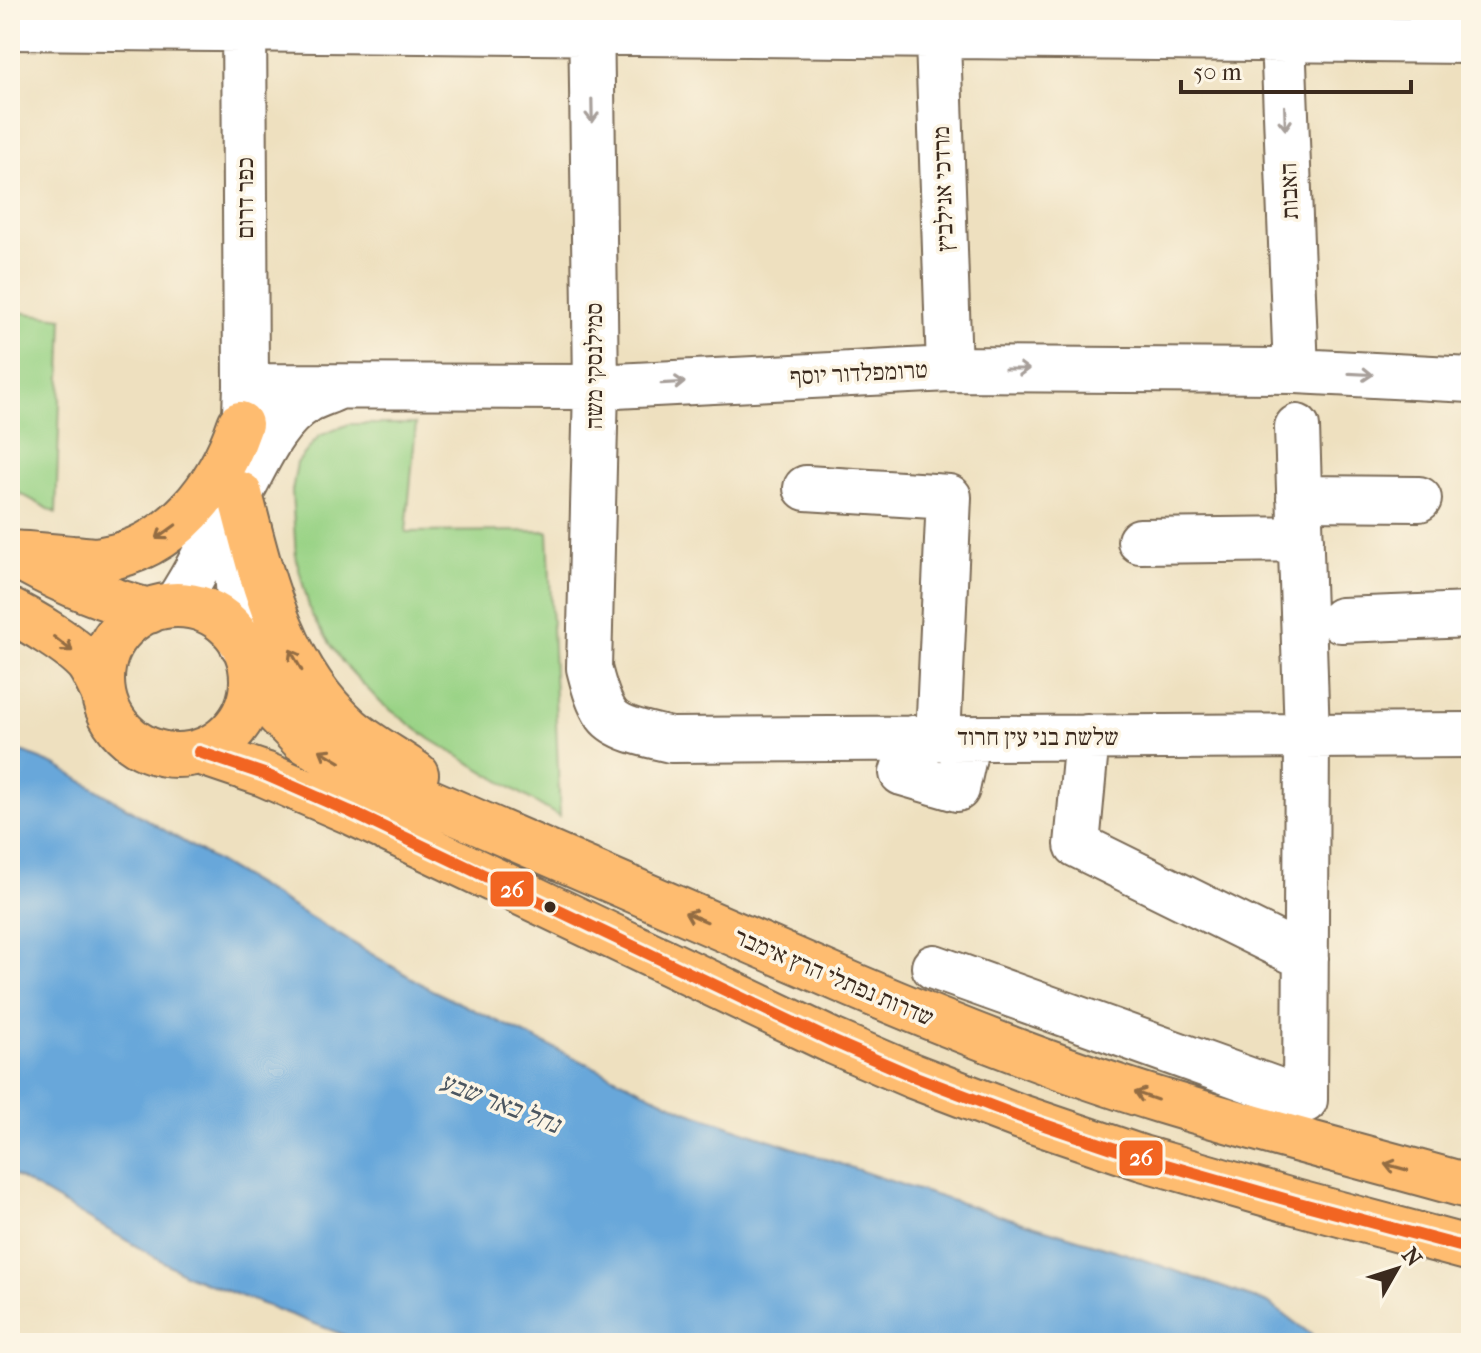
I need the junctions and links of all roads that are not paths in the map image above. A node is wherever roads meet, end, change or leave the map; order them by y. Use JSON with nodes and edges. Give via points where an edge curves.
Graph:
{"nodes":[{"id":1,"x":244,"y":20,"type":"edge"},
{"id":2,"x":591,"y":22,"type":"edge"},
{"id":3,"x":797,"y":23,"type":"edge"},
{"id":4,"x":938,"y":23,"type":"edge"},
{"id":5,"x":1282,"y":25,"type":"edge"},
{"id":6,"x":10,"y":27,"type":"edge"},
{"id":7,"x":1471,"y":41,"type":"edge"},
{"id":8,"x":949,"y":369,"type":"junction"},
{"id":9,"x":1296,"y":371,"type":"junction"},
{"id":10,"x":1471,"y":380,"type":"edge"},
{"id":11,"x":340,"y":386,"type":"junction"},
{"id":12,"x":596,"y":387,"type":"junction"},
{"id":13,"x":243,"y":405,"type":"junction"},
{"id":14,"x":1297,"y":427,"type":"dead end"},
{"id":15,"x":806,"y":488,"type":"dead end"},
{"id":16,"x":240,"y":494,"type":"junction"},
{"id":17,"x":1419,"y":499,"type":"dead end"},
{"id":18,"x":1300,"y":518,"type":"junction"},
{"id":19,"x":1140,"y":541,"type":"dead end"},
{"id":20,"x":10,"y":553,"type":"edge"},
{"id":21,"x":162,"y":608,"type":"junction"},
{"id":22,"x":10,"y":611,"type":"edge"},
{"id":23,"x":1471,"y":615,"type":"edge"},
{"id":24,"x":1341,"y":620,"type":"dead end"},
{"id":25,"x":247,"y":656,"type":"junction"},
{"id":26,"x":103,"y":692,"type":"junction"},
{"id":27,"x":608,"y":718,"type":"joint"},
{"id":28,"x":1471,"y":735,"type":"edge"},
{"id":29,"x":1307,"y":736,"type":"junction"},
{"id":30,"x":1087,"y":737,"type":"junction"},
{"id":31,"x":940,"y":738,"type":"junction"},
{"id":32,"x":199,"y":752,"type":"junction"},
{"id":33,"x":504,"y":834,"type":"junction"},
{"id":34,"x":1306,"y":958,"type":"junction"},
{"id":35,"x":934,"y":967,"type":"dead end"},
{"id":36,"x":1471,"y":1187,"type":"edge"},
{"id":37,"x":1471,"y":1249,"type":"edge"}],
"edges":[{"from":1,"to":2,"type":"street"},
{"from":1,"to":6,"type":"street"},
{"from":1,"to":13,"type":"street","name":"כפר דרום"},
{"from":2,"to":3,"type":"street"},
{"from":2,"to":12,"type":"street","name":"סמילנסקי משה","one_way":true},
{"from":3,"to":4,"type":"street"},
{"from":4,"to":5,"type":"street"},
{"from":4,"to":8,"type":"street","name":"מרדכי אנילביץ"},
{"from":5,"to":7,"type":"street"},
{"from":5,"to":9,"type":"street","name":"האבות","one_way":true},
{"from":8,"to":9,"type":"street","name":"טרומפלדור יוסף","one_way":true},
{"from":12,"to":8,"type":"street","name":"טרומפלדור יוסף","one_way":true},
{"from":9,"to":10,"type":"street","name":"טרומפלדור יוסף","one_way":true},
{"from":11,"to":12,"type":"street","name":"טרומפלדור יוסף"},
{"from":11,"to":13,"type":"street","name":"טרומפלדור יוסף"},
{"from":11,"to":16,"type":"street","via":[[307,401],[287,418]]},
{"from":12,"to":27,"type":"street","name":"סמילנסקי משה","via":[[589,668]]},
{"from":13,"to":16,"type":"street","name":"כפר דרום"},
{"from":13,"to":20,"type":"main road","one_way":true,"via":[[220,471],[205,495],[161,537],[130,553],[99,560]]},
{"from":13,"to":21,"type":"street","name":"כפר דרום","via":[[225,502],[201,562]]},
{"from":14,"to":18,"type":"street"},
{"from":15,"to":31,"type":"street","via":[[949,497]]},
{"from":16,"to":25,"type":"street","name":"כפר דרום","via":[[236,555]]},
{"from":33,"to":16,"type":"main road","one_way":true,"via":[[351,730],[314,691],[270,600]]},
{"from":17,"to":18,"type":"street"},
{"from":18,"to":19,"type":"street"},
{"from":18,"to":29,"type":"street"},
{"from":20,"to":21,"type":"main road","via":[[94,594]]},
{"from":21,"to":25,"type":"main road","via":[[195,608],[214,615],[230,628]]},
{"from":21,"to":26,"type":"main road","via":[[127,624],[112,643],[103,667]]},
{"from":22,"to":26,"type":"main road","one_way":true,"via":[[87,663]]},
{"from":23,"to":24,"type":"street"},
{"from":25,"to":32,"type":"main road","via":[[252,690],[246,710],[235,729]]},
{"from":33,"to":25,"type":"main road","name":"שדרות נפתלי הרץ אימבר","one_way":true,"via":[[343,764],[302,739],[278,714]]},
{"from":26,"to":32,"type":"main road","via":[[111,716],[127,736],[149,750],[174,756]]},
{"from":27,"to":31,"type":"street","name":"שלשת בני עין חרוד","via":[[638,733],[671,740]]},
{"from":28,"to":29,"type":"street","name":"שלשת בני עין חרוד"},
{"from":29,"to":30,"type":"street","name":"שלשת בני עין חרוד"},
{"from":29,"to":34,"type":"street"},
{"from":30,"to":31,"type":"street","name":"שלשת בני עין חרוד"},
{"from":30,"to":34,"type":"street","via":[[1077,845]]},
{"from":32,"to":37,"type":"main road","via":[[351,812],[913,1076],[1142,1158]]},
{"from":36,"to":33,"type":"main road","name":"שדרות נפתלי הרץ אימבר","one_way":true,"via":[[1159,1100],[1038,1059],[923,1015]]},
{"from":34,"to":35,"type":"street","via":[[1305,1100]]}]}
